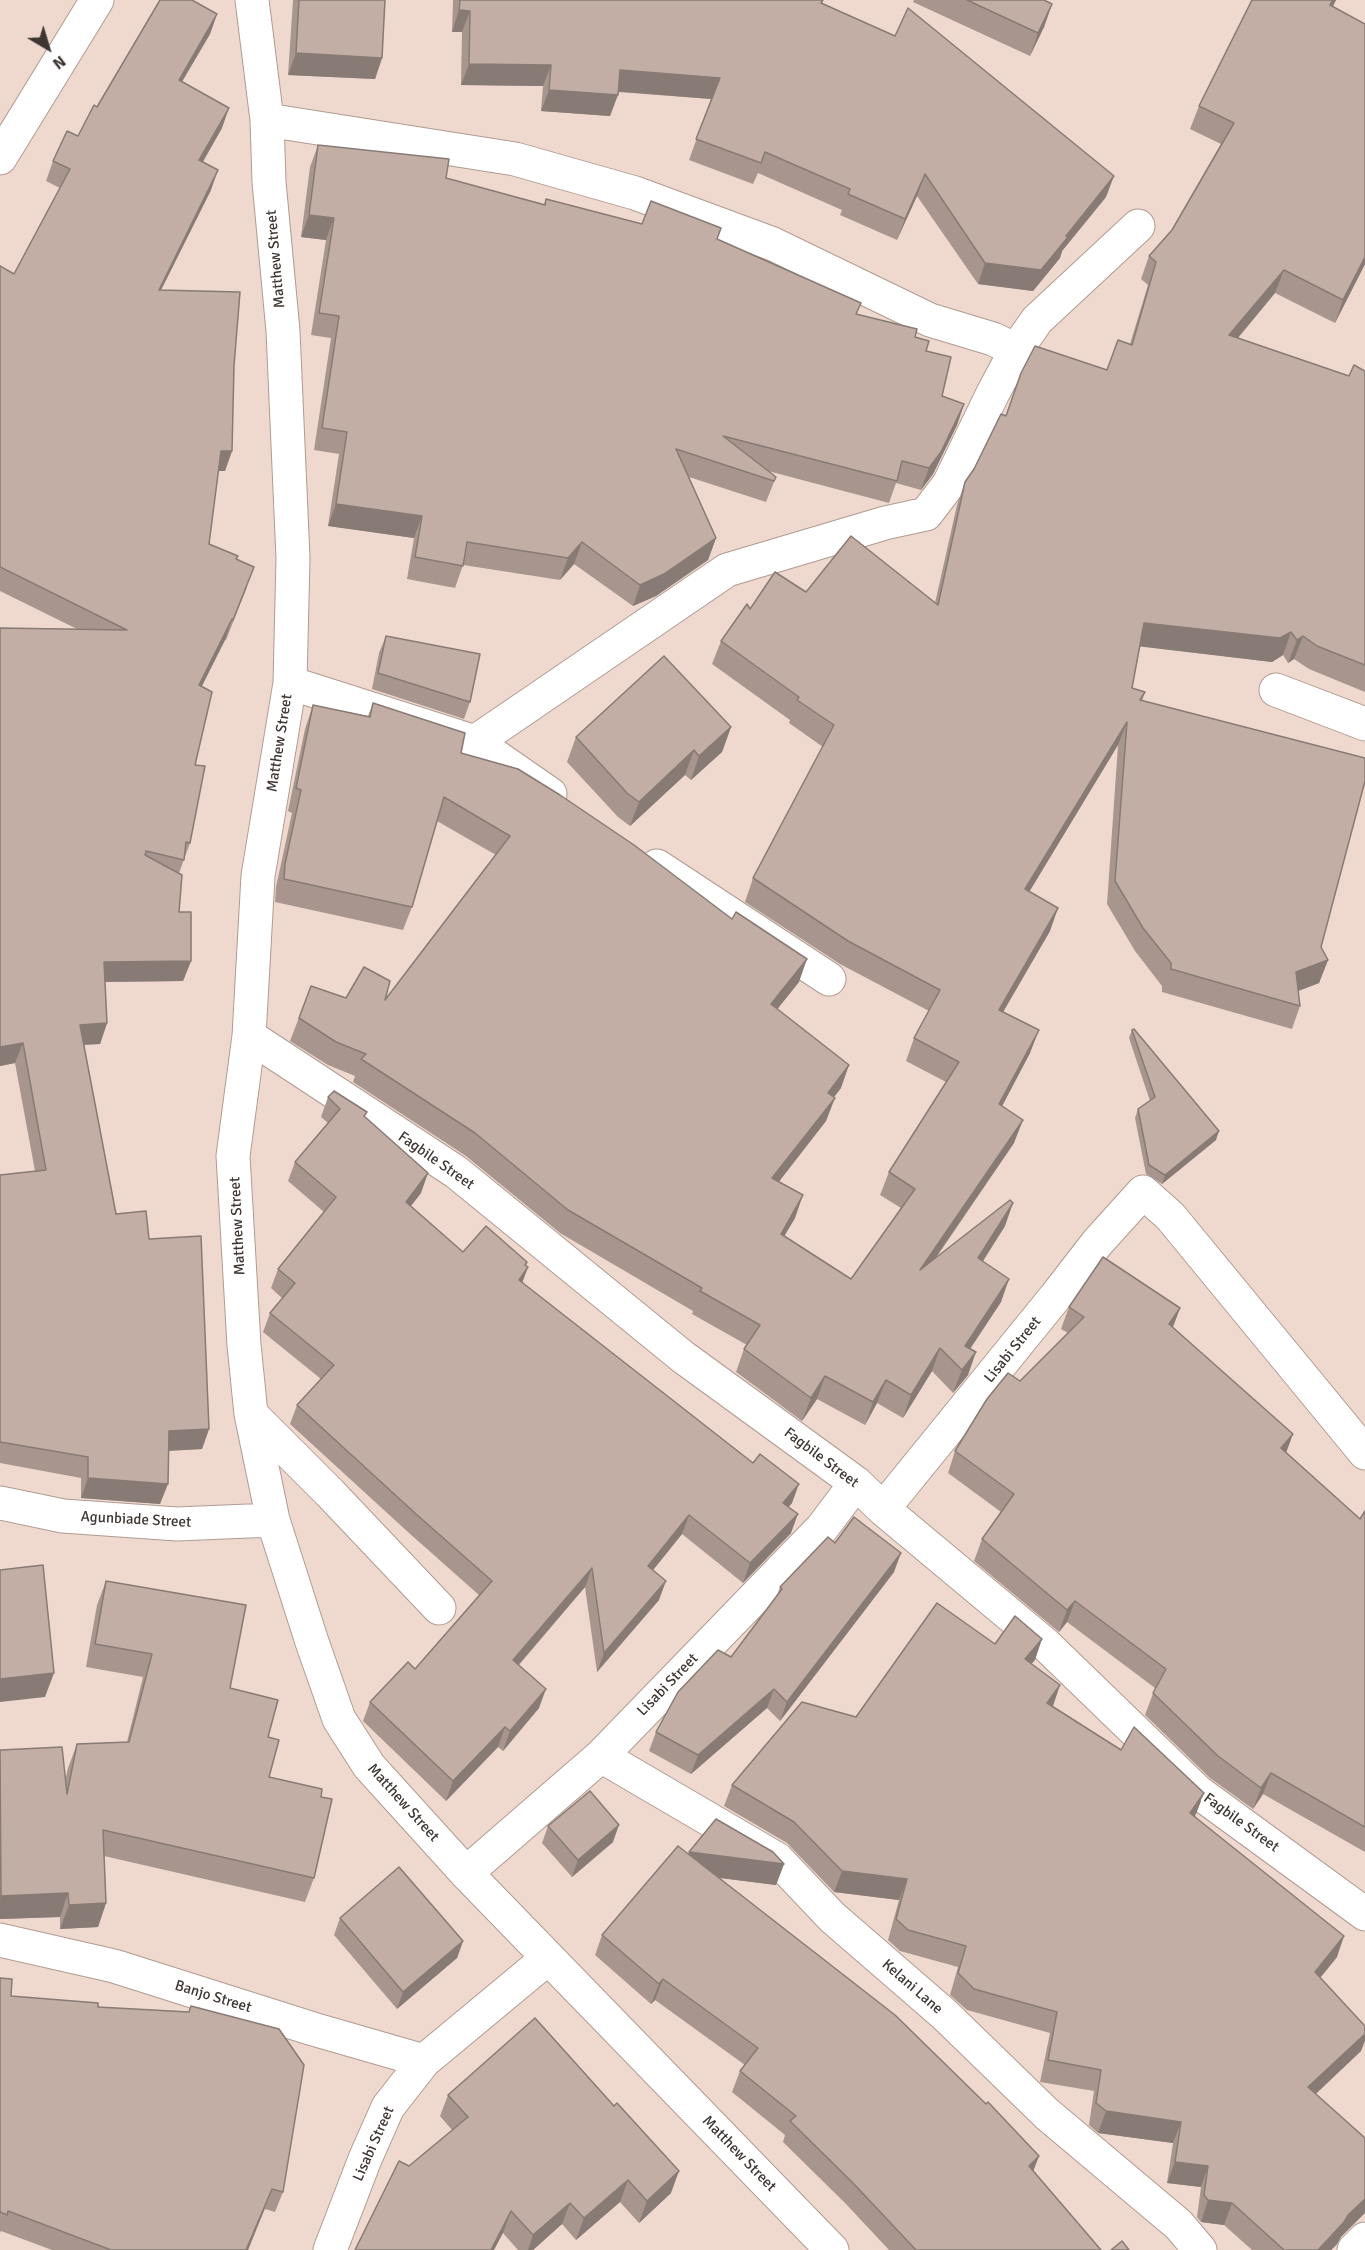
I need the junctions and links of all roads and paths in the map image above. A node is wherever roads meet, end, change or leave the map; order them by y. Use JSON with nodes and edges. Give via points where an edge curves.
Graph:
{"nodes":[{"id":1,"x":97,"y":0,"type":"edge"},
{"id":2,"x":252,"y":0,"type":"edge"},
{"id":3,"x":267,"y":120,"type":"junction"},
{"id":4,"x":0,"y":159,"type":"edge"},
{"id":5,"x":1138,"y":226,"type":"dead end"},
{"id":6,"x":1016,"y":350,"type":"junction"},
{"id":7,"x":290,"y":683,"type":"junction"},
{"id":8,"x":1276,"y":690,"type":"dead end"},
{"id":9,"x":1365,"y":724,"type":"edge"},
{"id":10,"x":475,"y":742,"type":"junction"},
{"id":11,"x":571,"y":808,"type":"edge"},
{"id":12,"x":629,"y":848,"type":"edge"},
{"id":13,"x":829,"y":979,"type":"dead end"},
{"id":14,"x":249,"y":1036,"type":"junction"},
{"id":15,"x":251,"y":1414,"type":"junction"},
{"id":16,"x":1365,"y":1453,"type":"edge"},
{"id":17,"x":856,"y":1483,"type":"junction"},
{"id":18,"x":0,"y":1503,"type":"edge"},
{"id":19,"x":883,"y":1509,"type":"junction"},
{"id":20,"x":273,"y":1520,"type":"junction"},
{"id":21,"x":440,"y":1608,"type":"dead end"},
{"id":22,"x":601,"y":1756,"type":"junction"},
{"id":23,"x":466,"y":1873,"type":"junction"},
{"id":24,"x":1365,"y":1914,"type":"edge"},
{"id":25,"x":0,"y":1940,"type":"edge"},
{"id":26,"x":548,"y":1958,"type":"junction"},
{"id":27,"x":424,"y":2061,"type":"junction"},
{"id":28,"x":1365,"y":2239,"type":"edge"},
{"id":29,"x":330,"y":2250,"type":"edge"},
{"id":30,"x":832,"y":2250,"type":"edge"},
{"id":31,"x":1200,"y":2250,"type":"edge"},
{"id":32,"x":1354,"y":2250,"type":"edge"}],
"edges":[{"from":1,"to":4,"type":"street"},
{"from":2,"to":3,"type":"street","name":"Matthew Street"},
{"from":3,"to":6,"type":"street","via":[[515,159],[634,193],[773,244],[930,320]]},
{"from":3,"to":7,"type":"street","name":"Matthew Street","via":[[283,331],[292,546]]},
{"from":5,"to":6,"type":"street","via":[[1037,320]]},
{"from":6,"to":10,"type":"street","via":[[949,484],[926,514],[727,570]]},
{"from":7,"to":10,"type":"street"},
{"from":7,"to":14,"type":"street","name":"Matthew Street","via":[[258,876]]},
{"from":8,"to":9,"type":"street"},
{"from":10,"to":11,"type":"street"},
{"from":12,"to":13,"type":"street"},
{"from":14,"to":15,"type":"street","name":"Matthew Street","via":[[233,1156]]},
{"from":14,"to":17,"type":"street","name":"Fagbile Street","via":[[456,1172],[683,1357]]},
{"from":15,"to":20,"type":"street","name":"Matthew Street"},
{"from":15,"to":21,"type":"street"},
{"from":16,"to":19,"type":"street","name":"Lisabi Street","via":[[1170,1216],[1143,1192],[1097,1243]]},
{"from":17,"to":19,"type":"street","name":"Fagbile Street"},
{"from":17,"to":22,"type":"street","name":"Lisabi Street","via":[[822,1528]]},
{"from":18,"to":20,"type":"street","name":"Agunbiade Street","via":[[63,1516],[177,1524]]},
{"from":19,"to":24,"type":"street","name":"Fagbile Street","via":[[1046,1645],[1198,1792]]},
{"from":20,"to":23,"type":"street","name":"Matthew Street","via":[[339,1719],[369,1766]]},
{"from":22,"to":23,"type":"street","name":"Lisabi Street"},
{"from":22,"to":31,"type":"street","name":"Kelani Lane","via":[[777,1859],[832,1917],[944,2014],[1047,2114],[1179,2225]]},
{"from":23,"to":26,"type":"street","name":"Matthew Street"},
{"from":25,"to":27,"type":"street","name":"Banjo Street","via":[[114,1966]]},
{"from":26,"to":27,"type":"street","name":"Lisabi Street"},
{"from":26,"to":30,"type":"street","name":"Matthew Street"},
{"from":27,"to":29,"type":"street","name":"Lisabi Street","via":[[388,2107]]},
{"from":28,"to":32,"type":"street"}]}
